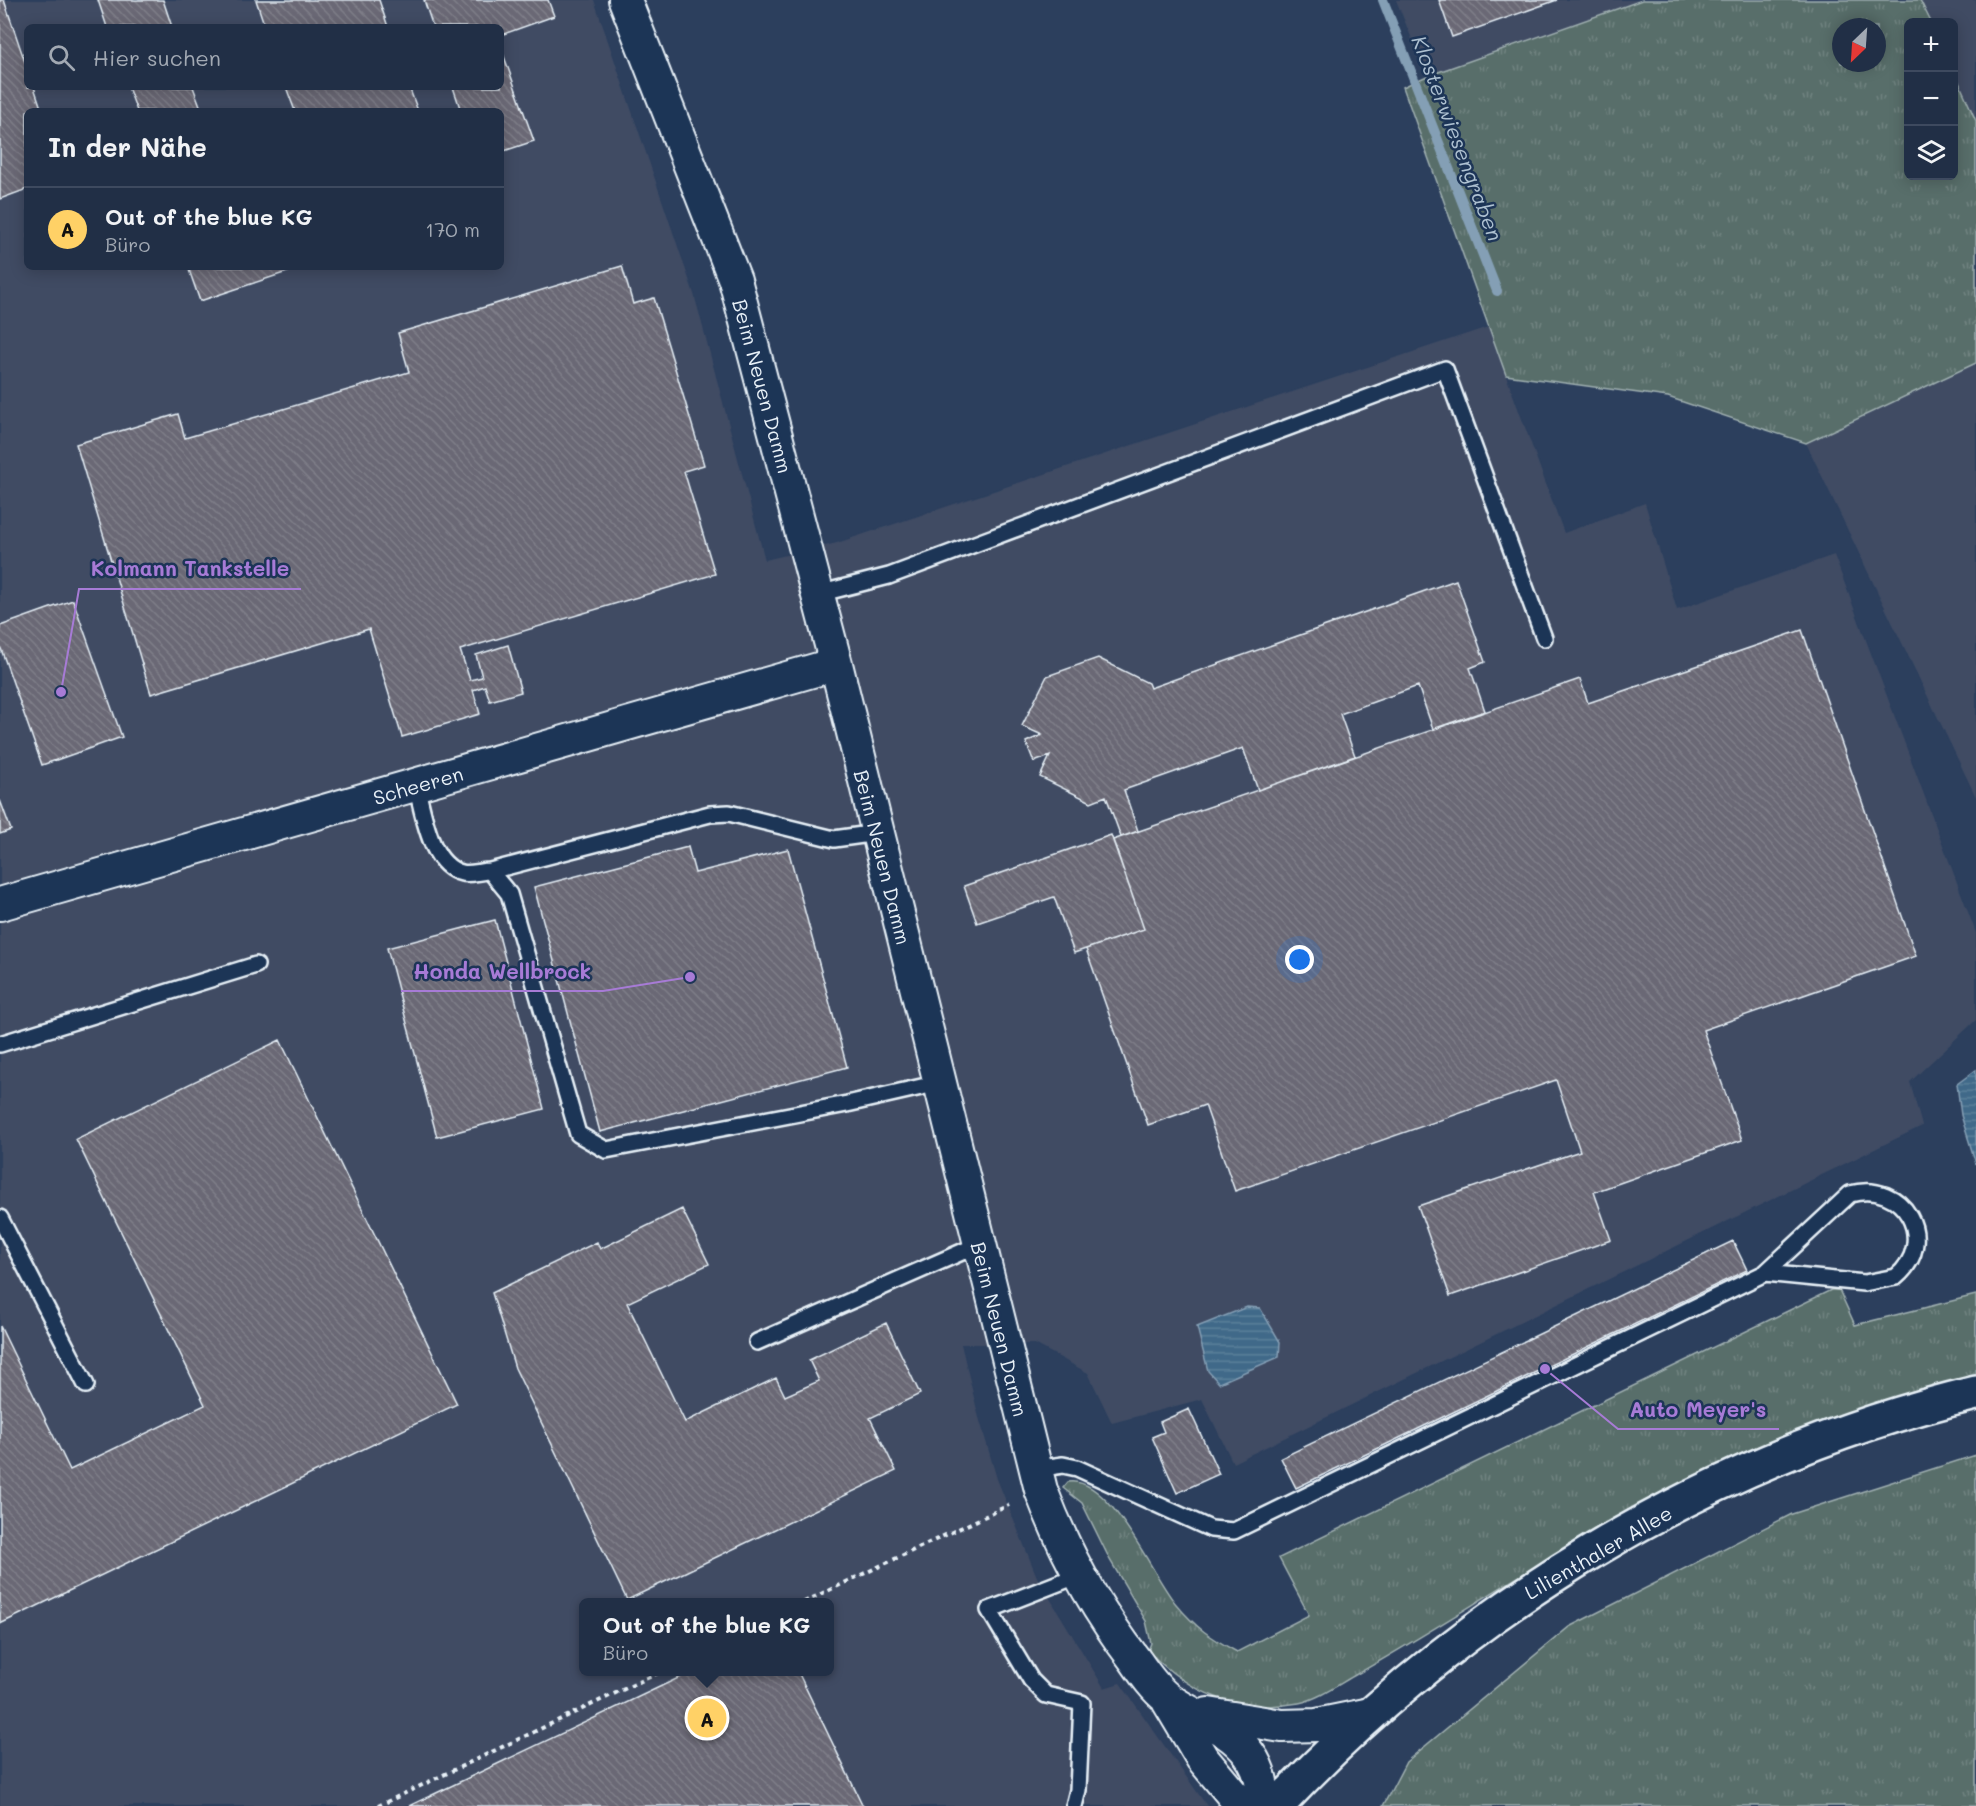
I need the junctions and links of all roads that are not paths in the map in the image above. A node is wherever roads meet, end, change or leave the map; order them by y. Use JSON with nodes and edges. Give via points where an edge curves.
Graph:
{"nodes":[{"id":1,"x":625,"y":0,"type":"edge"},
{"id":2,"x":818,"y":594,"type":"junction"},
{"id":3,"x":1544,"y":638,"type":"dead end"},
{"id":4,"x":836,"y":664,"type":"junction"},
{"id":5,"x":416,"y":786,"type":"junction"},
{"id":6,"x":877,"y":833,"type":"junction"},
{"id":7,"x":490,"y":871,"type":"junction"},
{"id":8,"x":0,"y":904,"type":"edge"},
{"id":9,"x":256,"y":965,"type":"dead end"},
{"id":10,"x":0,"y":1044,"type":"edge"},
{"id":11,"x":939,"y":1083,"type":"junction"},
{"id":12,"x":0,"y":1218,"type":"edge"},
{"id":13,"x":980,"y":1244,"type":"junction"},
{"id":14,"x":1765,"y":1273,"type":"junction"},
{"id":15,"x":757,"y":1342,"type":"dead end"},
{"id":16,"x":86,"y":1385,"type":"dead end"},
{"id":17,"x":1976,"y":1393,"type":"edge"},
{"id":18,"x":1038,"y":1479,"type":"junction"},
{"id":19,"x":1079,"y":1575,"type":"junction"},
{"id":20,"x":1176,"y":1704,"type":"junction"},
{"id":21,"x":1371,"y":1714,"type":"junction"},
{"id":22,"x":1074,"y":1806,"type":"edge"},
{"id":23,"x":1242,"y":1806,"type":"edge"},
{"id":24,"x":1262,"y":1806,"type":"edge"},
{"id":25,"x":1277,"y":1806,"type":"edge"}],
"edges":[{"from":1,"to":2,"type":"street","name":"Beim Neuen Damm","via":[[735,280]]},
{"from":2,"to":3,"type":"lane","via":[[889,576],[1445,369]]},
{"from":2,"to":4,"type":"street","name":"Beim Neuen Damm"},
{"from":4,"to":5,"type":"street","name":"Scheeren"},
{"from":4,"to":6,"type":"street","name":"Beim Neuen Damm"},
{"from":5,"to":7,"type":"lane","via":[[435,852],[450,868],[463,873]]},
{"from":5,"to":8,"type":"street","name":"Scheeren"},
{"from":6,"to":7,"type":"lane","via":[[834,839],[729,813],[710,814]]},
{"from":6,"to":11,"type":"street","name":"Beim Neuen Damm"},
{"from":7,"to":11,"type":"lane","via":[[509,894],[578,1134],[606,1150]]},
{"from":9,"to":10,"type":"lane"},
{"from":11,"to":13,"type":"street","name":"Beim Neuen Damm"},
{"from":12,"to":16,"type":"lane"},
{"from":13,"to":15,"type":"lane"},
{"from":13,"to":18,"type":"street","name":"Beim Neuen Damm"},
{"from":14,"to":14,"type":"lane","via":[[1850,1194],[1869,1191],[1888,1196],[1904,1206],[1912,1221],[1910,1256],[1901,1272],[1887,1280],[1864,1283]]},
{"from":14,"to":18,"type":"lane","via":[[1234,1531],[1211,1529],[1077,1468],[1055,1465]]},
{"from":17,"to":21,"type":"main road","name":"Lilienthaler Allee","via":[[1901,1414],[1786,1455],[1655,1516],[1502,1609]]},
{"from":18,"to":19,"type":"street","name":"Beim Neuen Damm","via":[[1057,1532]]},
{"from":19,"to":20,"type":"street","name":"Beim Neuen Damm","via":[[1125,1647]]},
{"from":19,"to":22,"type":"lane","via":[[989,1610],[1030,1680],[1046,1695],[1082,1703]]},
{"from":20,"to":21,"type":"street","via":[[1282,1726],[1317,1725]]},
{"from":20,"to":23,"type":"street","name":"Beim Neuen Damm","via":[[1202,1758]]},
{"from":20,"to":24,"type":"street","name":"Beim Neuen Damm","via":[[1233,1737],[1250,1754],[1261,1779]]},
{"from":21,"to":25,"type":"main road","name":"Lilienthaler Allee"}]}
